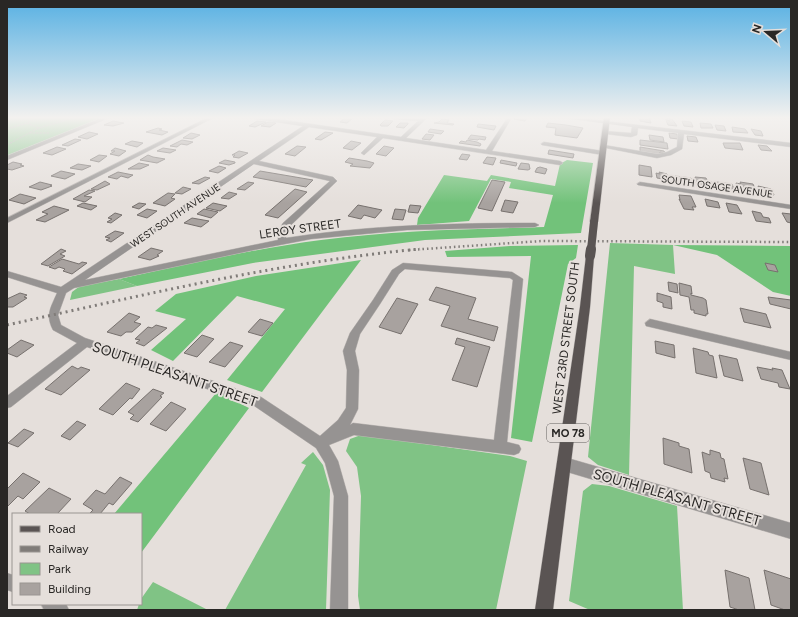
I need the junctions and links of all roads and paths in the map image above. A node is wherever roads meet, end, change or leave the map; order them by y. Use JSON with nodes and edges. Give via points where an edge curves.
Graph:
{"nodes":[{"id":1,"x":37,"y":146,"type":"edge"},
{"id":2,"x":155,"y":146,"type":"edge"},
{"id":3,"x":277,"y":146,"type":"edge"},
{"id":4,"x":372,"y":146,"type":"edge"},
{"id":5,"x":447,"y":146,"type":"edge"},
{"id":6,"x":492,"y":146,"type":"edge"},
{"id":7,"x":562,"y":146,"type":"edge"},
{"id":8,"x":604,"y":146,"type":"edge"},
{"id":9,"x":680,"y":146,"type":"edge"},
{"id":10,"x":604,"y":150,"type":"junction"},
{"id":11,"x":488,"y":152,"type":"junction"},
{"id":12,"x":364,"y":153,"type":"dead end"},
{"id":13,"x":7,"y":158,"type":"edge"},
{"id":14,"x":253,"y":162,"type":"junction"},
{"id":15,"x":560,"y":163,"type":"dead end"},
{"id":16,"x":640,"y":184,"type":"dead end"},
{"id":17,"x":791,"y":207,"type":"edge"},
{"id":18,"x":7,"y":221,"type":"edge"},
{"id":19,"x":535,"y":225,"type":"dead end"},
{"id":20,"x":282,"y":242,"type":"junction"},
{"id":21,"x":7,"y":274,"type":"edge"},
{"id":22,"x":71,"y":285,"type":"junction"},
{"id":23,"x":62,"y":292,"type":"junction"},
{"id":24,"x":650,"y":323,"type":"dead end"},
{"id":25,"x":86,"y":342,"type":"junction"},
{"id":26,"x":791,"y":356,"type":"edge"},
{"id":27,"x":7,"y":403,"type":"edge"},
{"id":28,"x":321,"y":444,"type":"junction"},
{"id":29,"x":500,"y":447,"type":"junction"},
{"id":30,"x":514,"y":448,"type":"dead end"},
{"id":31,"x":564,"y":464,"type":"junction"},
{"id":32,"x":791,"y":531,"type":"edge"},
{"id":33,"x":339,"y":610,"type":"edge"},
{"id":34,"x":544,"y":610,"type":"edge"}],
"edges":[{"from":1,"to":13,"type":"street"},
{"from":2,"to":18,"type":"street"},
{"from":3,"to":14,"type":"street","name":"WEST SOUTH AVENUE"},
{"from":4,"to":12,"type":"street"},
{"from":5,"to":11,"type":"street"},
{"from":6,"to":11,"type":"street"},
{"from":7,"to":10,"type":"street"},
{"from":8,"to":10,"type":"main road","name":"WEST 23RD STREET SOUTH","number":"MO 78"},
{"from":9,"to":10,"type":"street","via":[[665,155],[657,156]]},
{"from":10,"to":31,"type":"main road","name":"WEST 23RD STREET SOUTH","number":"MO 78","bridge":true},
{"from":11,"to":15,"type":"street"},
{"from":14,"to":20,"type":"street","via":[[331,178],[334,181],[286,225],[282,231]]},
{"from":14,"to":22,"type":"street","name":"WEST SOUTH AVENUE"},
{"from":16,"to":17,"type":"street","name":"SOUTH OSAGE AVENUE"},
{"from":19,"to":20,"type":"street","name":"LEROY STREET","via":[[467,225],[400,229]]},
{"from":20,"to":22,"type":"street","name":"LEROY STREET"},
{"from":21,"to":23,"type":"street"},
{"from":22,"to":23,"type":"street","name":"WEST SOUTH AVENUE"},
{"from":23,"to":25,"type":"street","name":"SOUTH PLEASANT STREET","via":[[54,313],[57,327]]},
{"from":24,"to":26,"type":"street"},
{"from":25,"to":27,"type":"street"},
{"from":25,"to":28,"type":"street","name":"SOUTH PLEASANT STREET","via":[[257,401]]},
{"from":28,"to":29,"type":"street","via":[[353,429]]},
{"from":28,"to":29,"type":"street","via":[[343,424],[352,409],[353,370],[349,351],[355,333],[395,272],[403,266],[512,275],[518,279]]},
{"from":28,"to":33,"type":"street","name":"SOUTH PLEASANT STREET","via":[[331,460],[341,496]]},
{"from":29,"to":30,"type":"street"},
{"from":31,"to":32,"type":"street","name":"SOUTH PLEASANT STREET"},
{"from":31,"to":34,"type":"main road","name":"WEST 23RD STREET SOUTH","number":"MO 78"}]}
